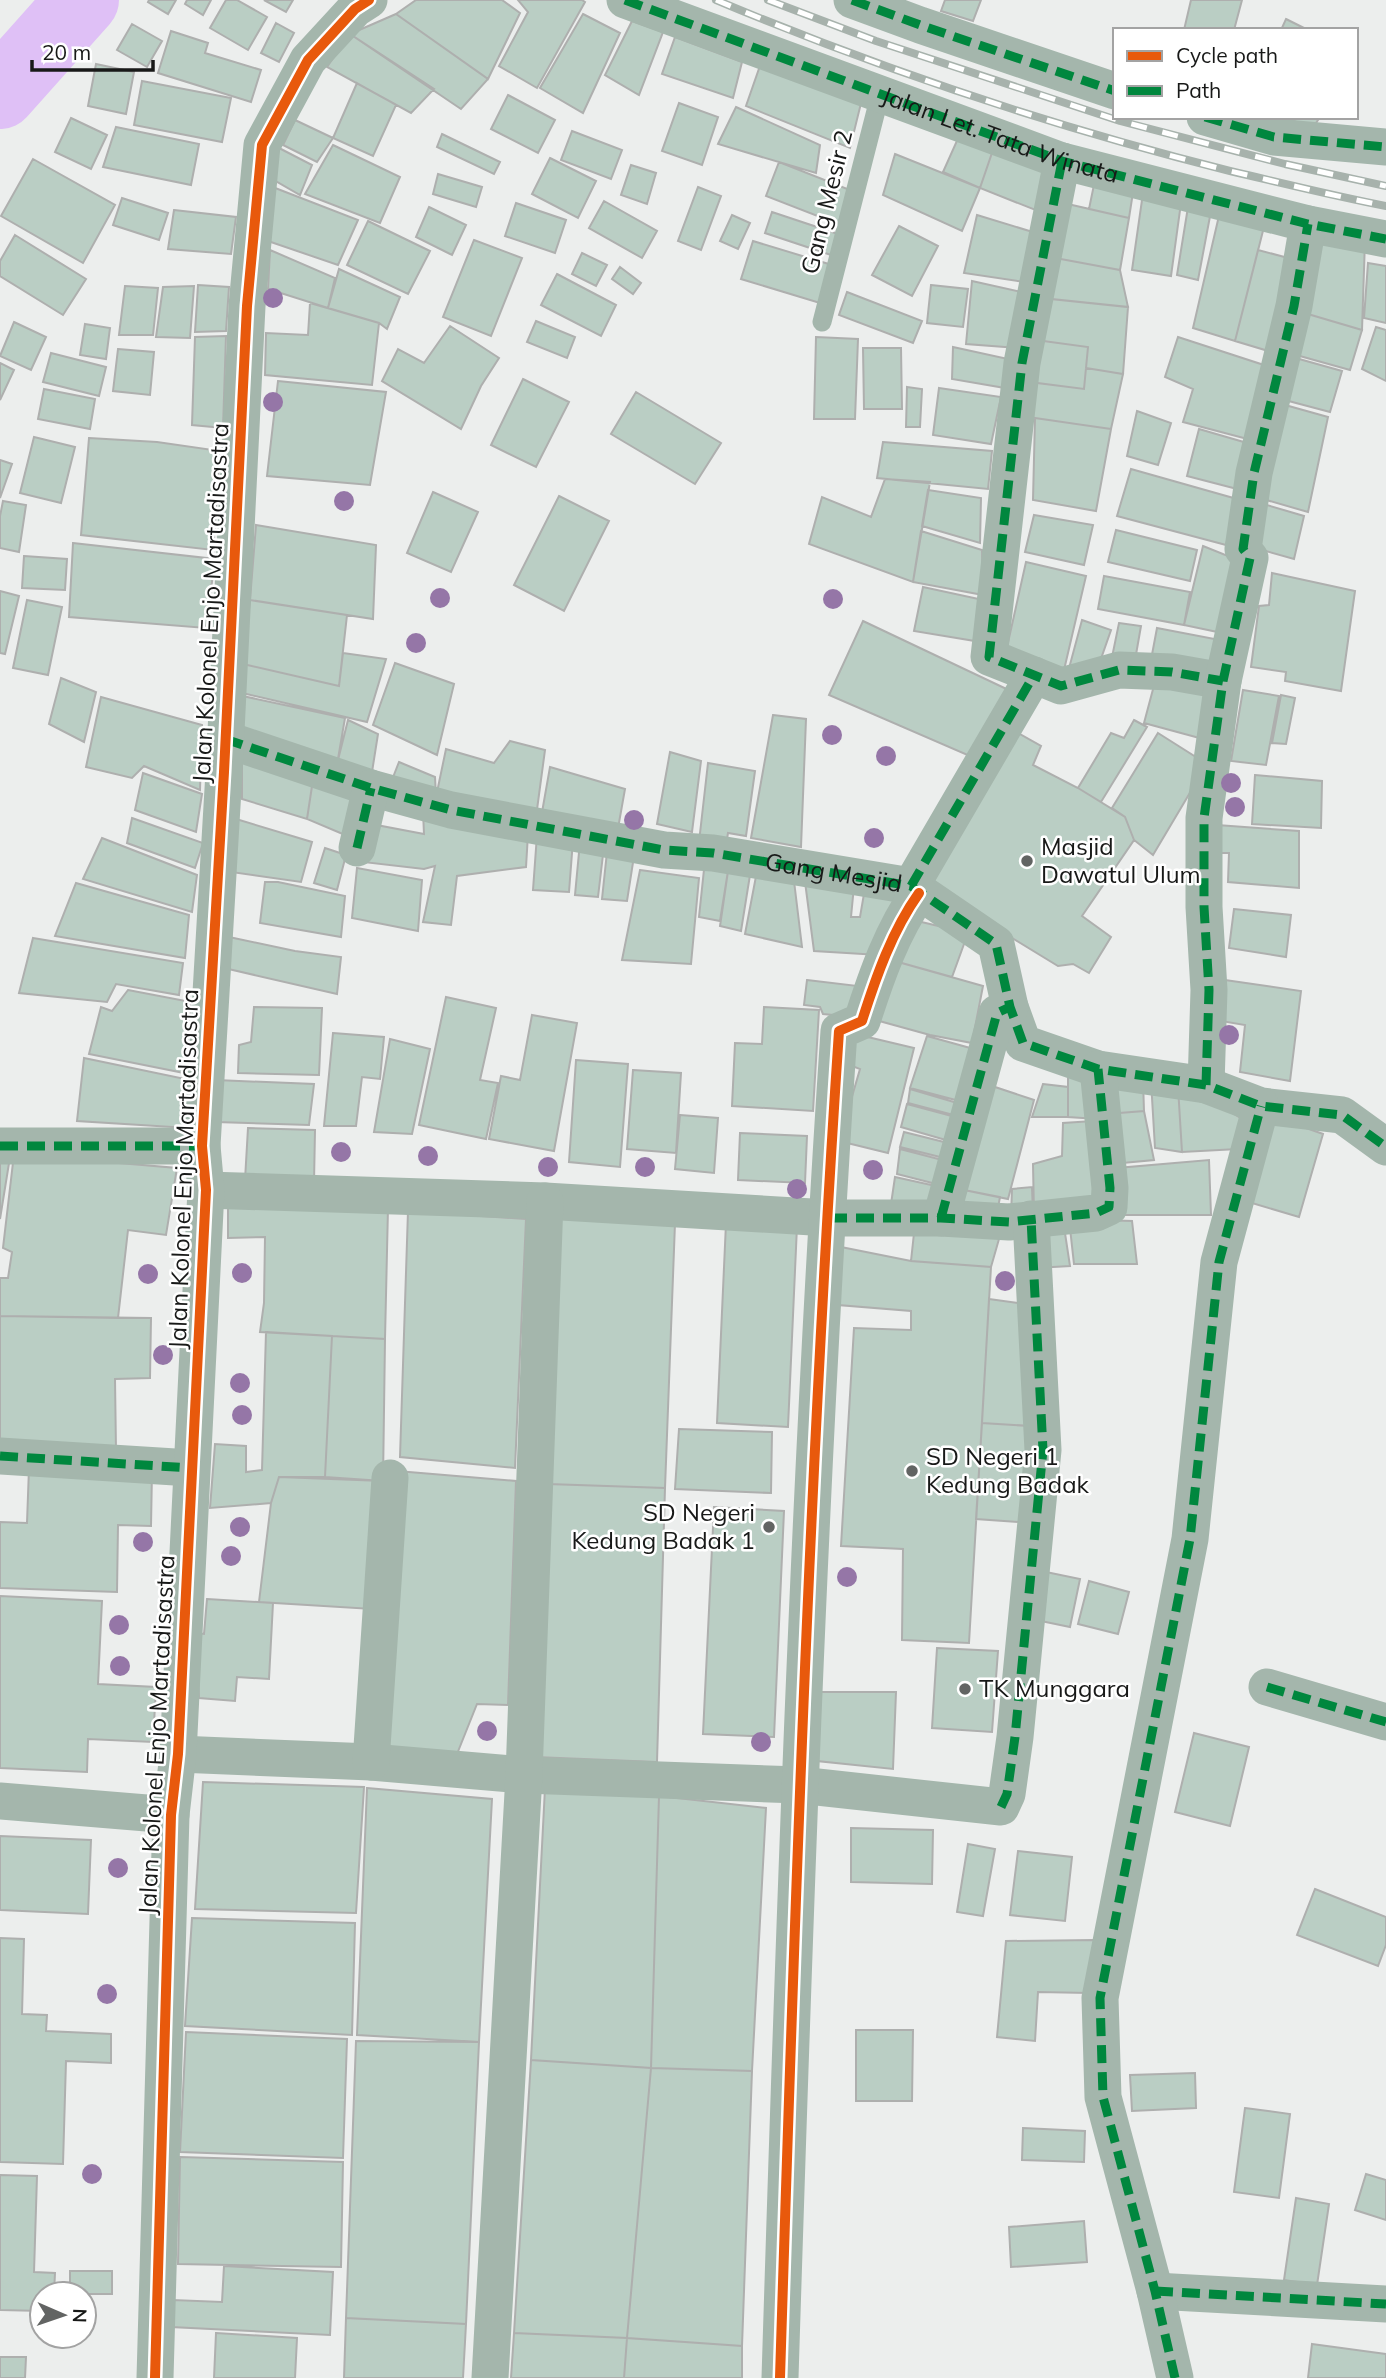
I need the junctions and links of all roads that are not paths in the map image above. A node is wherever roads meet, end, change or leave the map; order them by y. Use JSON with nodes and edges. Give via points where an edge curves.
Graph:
{"nodes":[{"id":1,"x":369,"y":0,"type":"edge"},
{"id":2,"x":625,"y":0,"type":"edge"},
{"id":3,"x":852,"y":0,"type":"edge"},
{"id":4,"x":1113,"y":90,"type":"edge"},
{"id":5,"x":880,"y":95,"type":"junction"},
{"id":6,"x":1213,"y":119,"type":"edge"},
{"id":7,"x":1386,"y":147,"type":"edge"},
{"id":8,"x":1062,"y":161,"type":"junction"},
{"id":9,"x":1308,"y":224,"type":"junction"},
{"id":10,"x":1386,"y":239,"type":"edge"},
{"id":11,"x":822,"y":322,"type":"dead end"},
{"id":12,"x":1034,"y":675,"type":"junction"},
{"id":13,"x":1223,"y":681,"type":"junction"},
{"id":14,"x":225,"y":739,"type":"junction"},
{"id":15,"x":371,"y":788,"type":"junction"},
{"id":16,"x":357,"y":848,"type":"dead end"},
{"id":17,"x":915,"y":890,"type":"junction"},
{"id":18,"x":1010,"y":1007,"type":"junction"},
{"id":19,"x":1098,"y":1069,"type":"junction"},
{"id":20,"x":1206,"y":1085,"type":"junction"},
{"id":21,"x":1261,"y":1106,"type":"junction"},
{"id":22,"x":0,"y":1146,"type":"edge"},
{"id":23,"x":202,"y":1146,"type":"junction"},
{"id":24,"x":1386,"y":1147,"type":"edge"},
{"id":25,"x":206,"y":1190,"type":"junction"},
{"id":26,"x":545,"y":1201,"type":"junction"},
{"id":27,"x":829,"y":1218,"type":"junction"},
{"id":28,"x":941,"y":1218,"type":"junction"},
{"id":29,"x":1031,"y":1219,"type":"junction"},
{"id":30,"x":0,"y":1456,"type":"edge"},
{"id":31,"x":191,"y":1468,"type":"junction"},
{"id":32,"x":390,"y":1478,"type":"dead end"},
{"id":33,"x":1267,"y":1688,"type":"dead end"},
{"id":34,"x":1386,"y":1721,"type":"edge"},
{"id":35,"x":178,"y":1754,"type":"junction"},
{"id":36,"x":371,"y":1762,"type":"junction"},
{"id":37,"x":524,"y":1775,"type":"junction"},
{"id":38,"x":799,"y":1785,"type":"junction"},
{"id":39,"x":0,"y":1801,"type":"edge"},
{"id":40,"x":171,"y":1815,"type":"junction"},
{"id":41,"x":1155,"y":2291,"type":"junction"},
{"id":42,"x":1386,"y":2304,"type":"edge"},
{"id":43,"x":155,"y":2378,"type":"edge"},
{"id":44,"x":489,"y":2378,"type":"edge"},
{"id":45,"x":780,"y":2378,"type":"edge"},
{"id":46,"x":1175,"y":2378,"type":"edge"}],
"edges":[{"from":1,"to":14,"type":"street","name":"Jalan Kolonel Enjo Martadisastra","via":[[308,60],[262,145],[247,306]]},
{"from":2,"to":5,"type":"street","name":"Jalan Let. Tata Winata"},
{"from":3,"to":4,"type":"street"},
{"from":5,"to":8,"type":"street","name":"Jalan Let. Tata Winata"},
{"from":5,"to":11,"type":"lane","name":"Gang Mesir 2"},
{"from":6,"to":7,"type":"street","via":[[1274,137]]},
{"from":8,"to":9,"type":"street","name":"Jalan Let. Tata Winata"},
{"from":8,"to":12,"type":"street","via":[[1022,363],[989,657]]},
{"from":9,"to":10,"type":"street","name":"Jalan Let. Tata Winata"},
{"from":9,"to":13,"type":"street","via":[[1294,306],[1254,473],[1243,549],[1250,558]]},
{"from":12,"to":13,"type":"street","via":[[1061,686],[1119,670],[1172,672]]},
{"from":12,"to":17,"type":"street"},
{"from":13,"to":20,"type":"street","via":[[1204,818],[1209,990]]},
{"from":14,"to":15,"type":"street","name":"Gang Mesjid"},
{"from":14,"to":23,"type":"street","name":"Jalan Kolonel Enjo Martadisastra"},
{"from":15,"to":16,"type":"street"},
{"from":15,"to":17,"type":"street","name":"Gang Mesjid","via":[[451,810],[664,850],[713,853]]},
{"from":17,"to":18,"type":"street","name":"Gang Mesjid","via":[[996,944]]},
{"from":17,"to":27,"type":"street","via":[[862,1021],[839,1031]]},
{"from":18,"to":19,"type":"street","name":"Gang Mesjid","via":[[1023,1043]]},
{"from":18,"to":28,"type":"street","via":[[997,1013]]},
{"from":19,"to":20,"type":"street","name":"Gang Mesjid"},
{"from":19,"to":29,"type":"street","via":[[1110,1207],[1096,1213]]},
{"from":20,"to":21,"type":"street","name":"Gang Mesjid"},
{"from":21,"to":24,"type":"street","name":"Gang Mesjid","via":[[1342,1115]]},
{"from":21,"to":41,"type":"street","via":[[1219,1262],[1190,1539],[1100,1998],[1103,2097]]},
{"from":22,"to":23,"type":"street"},
{"from":23,"to":25,"type":"street","name":"Jalan Kolonel Enjo Martadisastra"},
{"from":25,"to":26,"type":"street"},
{"from":25,"to":31,"type":"street","name":"Jalan Kolonel Enjo Martadisastra"},
{"from":26,"to":27,"type":"street"},
{"from":26,"to":37,"type":"street"},
{"from":27,"to":28,"type":"street"},
{"from":27,"to":38,"type":"street"},
{"from":28,"to":29,"type":"street"},
{"from":29,"to":38,"type":"street","via":[[1042,1450],[1007,1794],[1001,1807],[988,1807]]},
{"from":30,"to":31,"type":"street"},
{"from":31,"to":35,"type":"street","name":"Jalan Kolonel Enjo Martadisastra"},
{"from":32,"to":36,"type":"street"},
{"from":33,"to":34,"type":"street"},
{"from":35,"to":36,"type":"street"},
{"from":35,"to":40,"type":"street","name":"Jalan Kolonel Enjo Martadisastra"},
{"from":36,"to":37,"type":"street"},
{"from":37,"to":38,"type":"street"},
{"from":37,"to":44,"type":"street"},
{"from":38,"to":45,"type":"street"},
{"from":39,"to":40,"type":"street"},
{"from":40,"to":43,"type":"street","name":"Jalan Kolonel Enjo Martadisastra"},
{"from":41,"to":42,"type":"street"},
{"from":41,"to":46,"type":"street"}]}
